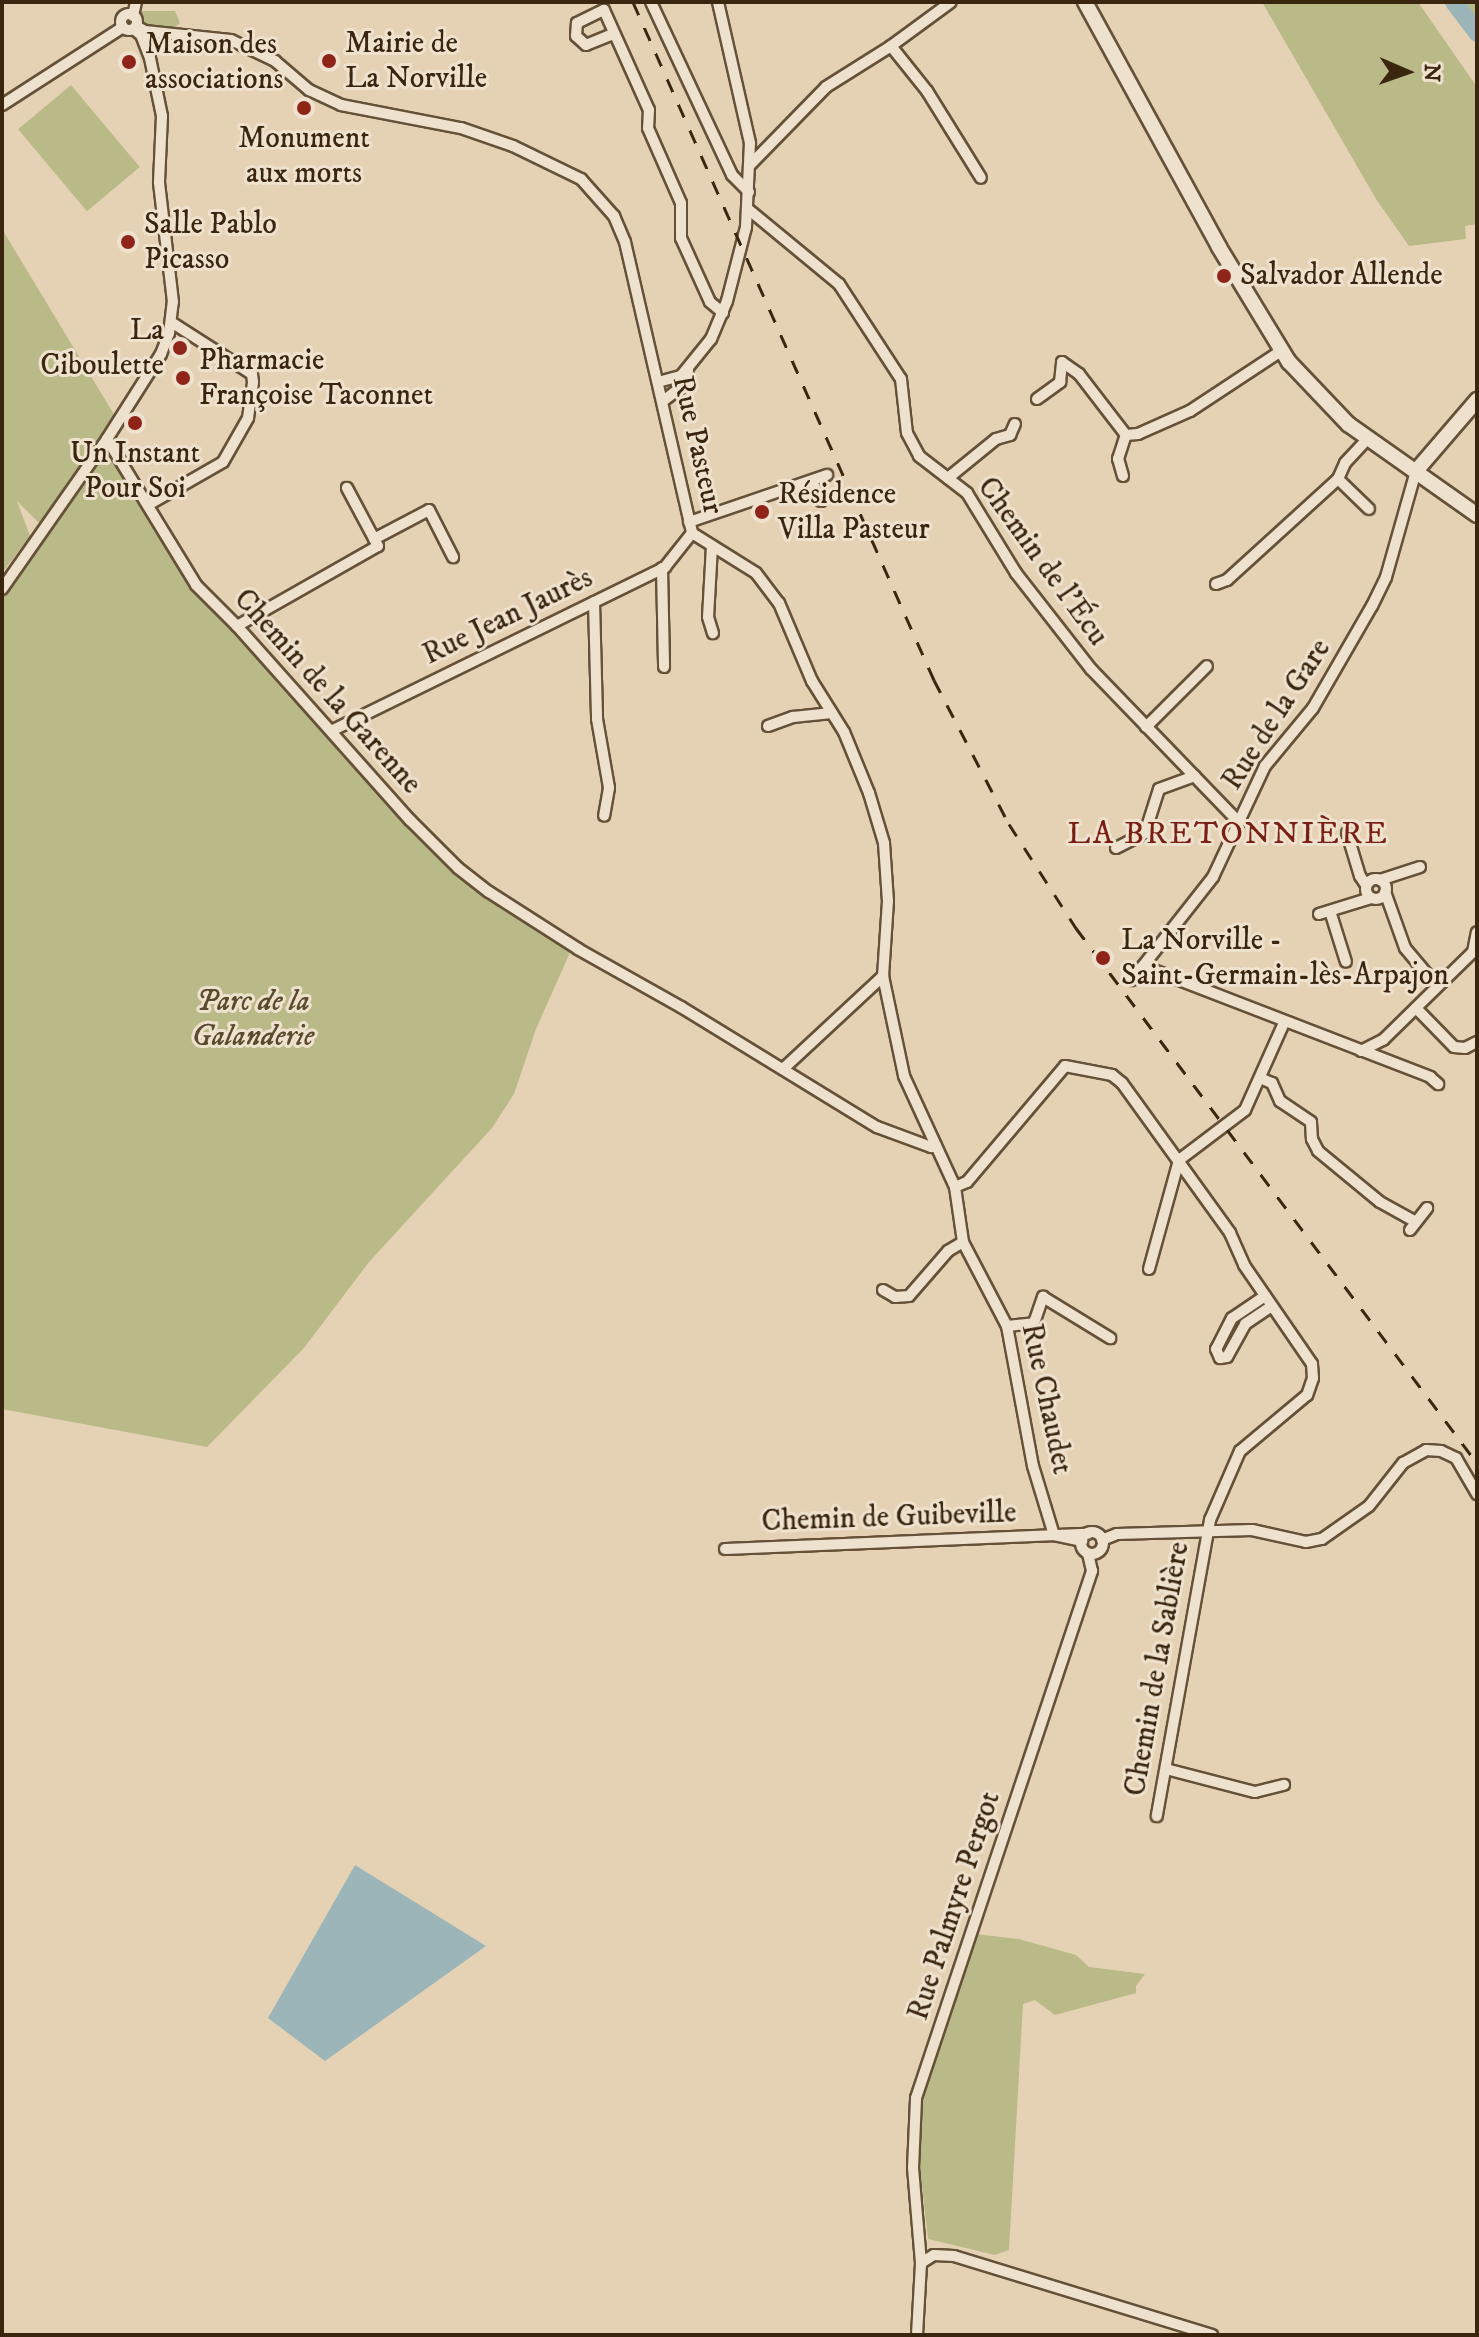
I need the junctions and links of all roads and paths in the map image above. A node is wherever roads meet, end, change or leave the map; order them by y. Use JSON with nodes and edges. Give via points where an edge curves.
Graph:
{"nodes":[{"id":1,"x":127,"y":2,"type":"edge"},
{"id":2,"x":136,"y":2,"type":"edge"},
{"id":3,"x":651,"y":2,"type":"edge"},
{"id":4,"x":718,"y":2,"type":"edge"},
{"id":5,"x":951,"y":2,"type":"edge"},
{"id":6,"x":1085,"y":2,"type":"edge"},
{"id":7,"x":130,"y":22,"type":"junction"},
{"id":8,"x":613,"y":34,"type":"dead end"},
{"id":9,"x":891,"y":46,"type":"junction"},
{"id":10,"x":2,"y":105,"type":"edge"},
{"id":11,"x":750,"y":165,"type":"junction"},
{"id":12,"x":981,"y":178,"type":"dead end"},
{"id":13,"x":749,"y":192,"type":"junction"},
{"id":14,"x":748,"y":209,"type":"junction"},
{"id":15,"x":723,"y":313,"type":"junction"},
{"id":16,"x":171,"y":322,"type":"junction"},
{"id":17,"x":1281,"y":351,"type":"junction"},
{"id":18,"x":689,"y":369,"type":"junction"},
{"id":19,"x":658,"y":382,"type":"junction"},
{"id":20,"x":1037,"y":399,"type":"dead end"},
{"id":21,"x":1477,"y":400,"type":"edge"},
{"id":22,"x":663,"y":401,"type":"junction"},
{"id":23,"x":1015,"y":424,"type":"dead end"},
{"id":24,"x":1126,"y":435,"type":"junction"},
{"id":25,"x":107,"y":439,"type":"junction"},
{"id":26,"x":1367,"y":439,"type":"junction"},
{"id":27,"x":1416,"y":471,"type":"junction"},
{"id":28,"x":827,"y":475,"type":"dead end"},
{"id":29,"x":1123,"y":476,"type":"dead end"},
{"id":30,"x":948,"y":478,"type":"junction"},
{"id":31,"x":1338,"y":479,"type":"junction"},
{"id":32,"x":812,"y":481,"type":"junction"},
{"id":33,"x":347,"y":488,"type":"dead end"},
{"id":34,"x":821,"y":501,"type":"dead end"},
{"id":35,"x":148,"y":505,"type":"junction"},
{"id":36,"x":1369,"y":509,"type":"dead end"},
{"id":37,"x":1477,"y":515,"type":"edge"},
{"id":38,"x":691,"y":528,"type":"junction"},
{"id":39,"x":374,"y":539,"type":"junction"},
{"id":40,"x":712,"y":546,"type":"junction"},
{"id":41,"x":453,"y":557,"type":"dead end"},
{"id":42,"x":662,"y":568,"type":"junction"},
{"id":43,"x":1216,"y":584,"type":"dead end"},
{"id":44,"x":2,"y":589,"type":"edge"},
{"id":45,"x":594,"y":602,"type":"junction"},
{"id":46,"x":237,"y":626,"type":"junction"},
{"id":47,"x":713,"y":633,"type":"dead end"},
{"id":48,"x":1207,"y":666,"type":"dead end"},
{"id":49,"x":664,"y":667,"type":"dead end"},
{"id":50,"x":832,"y":713,"type":"junction"},
{"id":51,"x":768,"y":726,"type":"dead end"},
{"id":52,"x":1146,"y":727,"type":"junction"},
{"id":53,"x":333,"y":730,"type":"junction"},
{"id":54,"x":1195,"y":776,"type":"junction"},
{"id":55,"x":604,"y":816,"type":"dead end"},
{"id":56,"x":1239,"y":822,"type":"junction"},
{"id":57,"x":1347,"y":833,"type":"dead end"},
{"id":58,"x":1116,"y":848,"type":"dead end"},
{"id":59,"x":1420,"y":867,"type":"dead end"},
{"id":60,"x":1380,"y":880,"type":"junction"},
{"id":61,"x":1366,"y":885,"type":"junction"},
{"id":62,"x":1385,"y":892,"type":"junction"},
{"id":63,"x":1371,"y":898,"type":"junction"},
{"id":64,"x":1477,"y":932,"type":"edge"},
{"id":65,"x":1475,"y":953,"type":"edge"},
{"id":66,"x":1346,"y":962,"type":"dead end"},
{"id":67,"x":1143,"y":966,"type":"junction"},
{"id":68,"x":883,"y":976,"type":"junction"},
{"id":69,"x":1132,"y":980,"type":"dead end"},
{"id":70,"x":1437,"y":986,"type":"junction"},
{"id":71,"x":1416,"y":1008,"type":"junction"},
{"id":72,"x":1284,"y":1023,"type":"junction"},
{"id":73,"x":1477,"y":1042,"type":"edge"},
{"id":74,"x":1361,"y":1051,"type":"junction"},
{"id":75,"x":783,"y":1069,"type":"junction"},
{"id":76,"x":1260,"y":1078,"type":"junction"},
{"id":77,"x":1438,"y":1084,"type":"dead end"},
{"id":78,"x":936,"y":1145,"type":"junction"},
{"id":79,"x":1179,"y":1160,"type":"junction"},
{"id":80,"x":955,"y":1187,"type":"junction"},
{"id":81,"x":1427,"y":1208,"type":"dead end"},
{"id":82,"x":963,"y":1242,"type":"junction"},
{"id":83,"x":1149,"y":1269,"type":"dead end"},
{"id":84,"x":883,"y":1290,"type":"dead end"},
{"id":85,"x":1265,"y":1296,"type":"junction"},
{"id":86,"x":1272,"y":1306,"type":"junction"},
{"id":87,"x":1007,"y":1326,"type":"junction"},
{"id":88,"x":1110,"y":1338,"type":"dead end"},
{"id":89,"x":1477,"y":1494,"type":"edge"},
{"id":90,"x":1207,"y":1531,"type":"junction"},
{"id":91,"x":1054,"y":1535,"type":"junction"},
{"id":92,"x":1085,"y":1537,"type":"junction"},
{"id":93,"x":1102,"y":1540,"type":"junction"},
{"id":94,"x":725,"y":1549,"type":"dead end"},
{"id":95,"x":1093,"y":1553,"type":"junction"},
{"id":96,"x":1166,"y":1769,"type":"junction"},
{"id":97,"x":1284,"y":1785,"type":"dead end"},
{"id":98,"x":1157,"y":1816,"type":"dead end"},
{"id":99,"x":921,"y":2263,"type":"junction"},
{"id":100,"x":917,"y":2335,"type":"edge"},
{"id":101,"x":1212,"y":2335,"type":"edge"}],
"edges":[{"from":1,"to":7,"type":"street"},
{"from":2,"to":7,"type":"street"},
{"from":3,"to":13,"type":"street","via":[[732,175]]},
{"from":4,"to":11,"type":"street","via":[[747,120]]},
{"from":5,"to":9,"type":"street"},
{"from":6,"to":17,"type":"main road"},
{"from":7,"to":10,"type":"street"},
{"from":7,"to":16,"type":"street","via":[[150,58],[162,116],[159,182]]},
{"from":7,"to":19,"type":"street","name":"Rue Pasteur","via":[[145,31],[231,40],[275,61],[309,90],[341,105],[483,134],[581,179],[604,202],[625,242]]},
{"from":8,"to":15,"type":"street","via":[[649,110],[648,128],[681,203],[681,238],[710,302]]},
{"from":9,"to":11,"type":"street","via":[[826,87]]},
{"from":9,"to":12,"type":"street","via":[[927,91]]},
{"from":11,"to":13,"type":"street"},
{"from":13,"to":14,"type":"street"},
{"from":14,"to":15,"type":"street"},
{"from":14,"to":30,"type":"street","name":"Chemin de l'Écu","via":[[839,284],[901,379],[912,445]]},
{"from":15,"to":18,"type":"street"},
{"from":16,"to":25,"type":"street","via":[[161,354]]},
{"from":16,"to":35,"type":"street","via":[[252,374],[253,382],[248,418],[223,462]]},
{"from":17,"to":24,"type":"street","via":[[1190,411]]},
{"from":17,"to":26,"type":"main road","via":[[1320,399]]},
{"from":18,"to":19,"type":"street"},
{"from":18,"to":22,"type":"street","via":[[680,388]]},
{"from":19,"to":22,"type":"street","name":"Rue Pasteur"},
{"from":20,"to":24,"type":"street","via":[[1060,382],[1062,362],[1079,374]]},
{"from":21,"to":27,"type":"main road"},
{"from":22,"to":38,"type":"street","name":"Rue Pasteur"},
{"from":23,"to":30,"type":"street","via":[[1010,435],[996,439]]},
{"from":24,"to":29,"type":"street","via":[[1118,459]]},
{"from":25,"to":35,"type":"street","name":"Chemin de la Garenne"},
{"from":25,"to":44,"type":"street"},
{"from":26,"to":27,"type":"main road"},
{"from":26,"to":31,"type":"street"},
{"from":27,"to":37,"type":"main road"},
{"from":27,"to":56,"type":"street","name":"Rue de la Gare","via":[[1376,599],[1313,708],[1265,766]]},
{"from":28,"to":32,"type":"street"},
{"from":30,"to":52,"type":"street","name":"Chemin de l'Écu","via":[[975,502],[1016,573],[1066,639]]},
{"from":31,"to":36,"type":"street"},
{"from":31,"to":43,"type":"street","via":[[1227,580]]},
{"from":32,"to":34,"type":"street"},
{"from":32,"to":38,"type":"street"},
{"from":33,"to":39,"type":"street"},
{"from":35,"to":46,"type":"street","name":"Chemin de la Garenne","via":[[196,585]]},
{"from":38,"to":40,"type":"street","name":"Rue Pasteur"},
{"from":38,"to":42,"type":"street","name":"Rue Jean Jaurès"},
{"from":39,"to":41,"type":"street","via":[[429,510]]},
{"from":39,"to":46,"type":"street","via":[[378,546]]},
{"from":40,"to":47,"type":"street","via":[[708,617]]},
{"from":40,"to":50,"type":"street","name":"Rue Pasteur","via":[[756,573],[779,603],[812,681]]},
{"from":42,"to":45,"type":"street","name":"Rue Jean Jaurès"},
{"from":42,"to":49,"type":"street"},
{"from":45,"to":53,"type":"street","name":"Rue Jean Jaurès"},
{"from":45,"to":55,"type":"street","via":[[597,719],[609,788]]},
{"from":46,"to":53,"type":"street","name":"Chemin de la Garenne"},
{"from":48,"to":52,"type":"street"},
{"from":50,"to":51,"type":"street"},
{"from":50,"to":68,"type":"street","name":"Rue Pasteur","via":[[869,793],[884,843],[888,901]]},
{"from":52,"to":54,"type":"street","name":"Chemin de l'Écu"},
{"from":53,"to":75,"type":"street","name":"Chemin de la Garenne","via":[[410,820],[489,892]]},
{"from":54,"to":56,"type":"street","name":"Chemin de l'Écu"},
{"from":54,"to":58,"type":"street","via":[[1159,789],[1145,833]]},
{"from":56,"to":67,"type":"street","name":"Rue de la Gare","via":[[1213,877]]},
{"from":57,"to":61,"type":"street"},
{"from":59,"to":60,"type":"street"},
{"from":60,"to":61,"type":"street"},
{"from":60,"to":62,"type":"street"},
{"from":61,"to":63,"type":"street"},
{"from":62,"to":63,"type":"street","via":[[1379,899]]},
{"from":62,"to":70,"type":"street","via":[[1405,948]]},
{"from":63,"to":66,"type":"street","via":[[1325,913]]},
{"from":64,"to":65,"type":"street"},
{"from":65,"to":70,"type":"street"},
{"from":67,"to":69,"type":"street","name":"Rue de la Gare"},
{"from":67,"to":72,"type":"street"},
{"from":68,"to":75,"type":"street"},
{"from":68,"to":78,"type":"street","name":"Rue Pasteur","via":[[904,1076]]},
{"from":70,"to":71,"type":"street"},
{"from":71,"to":73,"type":"street","via":[[1454,1047]]},
{"from":71,"to":74,"type":"street","via":[[1383,1040]]},
{"from":72,"to":74,"type":"street"},
{"from":72,"to":76,"type":"street"},
{"from":74,"to":77,"type":"street"},
{"from":75,"to":78,"type":"street","name":"Chemin de la Garenne","via":[[877,1127]]},
{"from":76,"to":79,"type":"street","via":[[1245,1110]]},
{"from":76,"to":81,"type":"street","via":[[1272,1083],[1280,1101],[1311,1122],[1318,1151],[1380,1202],[1412,1226]]},
{"from":78,"to":80,"type":"street","name":"Rue Pasteur"},
{"from":79,"to":80,"type":"street","name":"Chemin de la Sablière","via":[[1118,1078],[1065,1066],[967,1182]]},
{"from":79,"to":83,"type":"street"},
{"from":79,"to":85,"type":"street","name":"Chemin de la Sablière","via":[[1230,1233]]},
{"from":80,"to":82,"type":"street","name":"Rue Chaudet"},
{"from":82,"to":84,"type":"street","via":[[948,1251],[909,1296],[895,1297]]},
{"from":82,"to":87,"type":"street","name":"Rue Chaudet"},
{"from":85,"to":86,"type":"street","name":"Chemin de la Sablière"},
{"from":85,"to":86,"type":"street","via":[[1232,1318],[1216,1349],[1220,1358],[1227,1357],[1245,1324]]},
{"from":86,"to":90,"type":"street","name":"Chemin de la Sablière","via":[[1312,1364],[1311,1387],[1302,1401],[1240,1451]]},
{"from":87,"to":88,"type":"street","via":[[1034,1323],[1043,1297]]},
{"from":87,"to":91,"type":"street","name":"Rue Chaudet","via":[[1033,1466]]},
{"from":89,"to":90,"type":"street","via":[[1456,1458],[1426,1450],[1403,1463],[1369,1506],[1330,1537],[1306,1542],[1252,1530]]},
{"from":90,"to":93,"type":"street","via":[[1117,1534]]},
{"from":90,"to":96,"type":"street","name":"Chemin de la Sablière"},
{"from":91,"to":92,"type":"street"},
{"from":91,"to":94,"type":"street","name":"Chemin de Guibeville"},
{"from":92,"to":93,"type":"street","via":[[1095,1533]]},
{"from":92,"to":95,"type":"street"},
{"from":93,"to":95,"type":"street"},
{"from":95,"to":99,"type":"street","name":"Rue Palmyre Pergot","via":[[1092,1571],[916,2098],[912,2144]]},
{"from":96,"to":97,"type":"street","via":[[1255,1792]]},
{"from":96,"to":98,"type":"street","name":"Chemin de la Sablière"},
{"from":99,"to":100,"type":"street","name":"Rue Palmyre Pergot"},
{"from":99,"to":101,"type":"street","via":[[934,2255],[954,2256]]}]}
